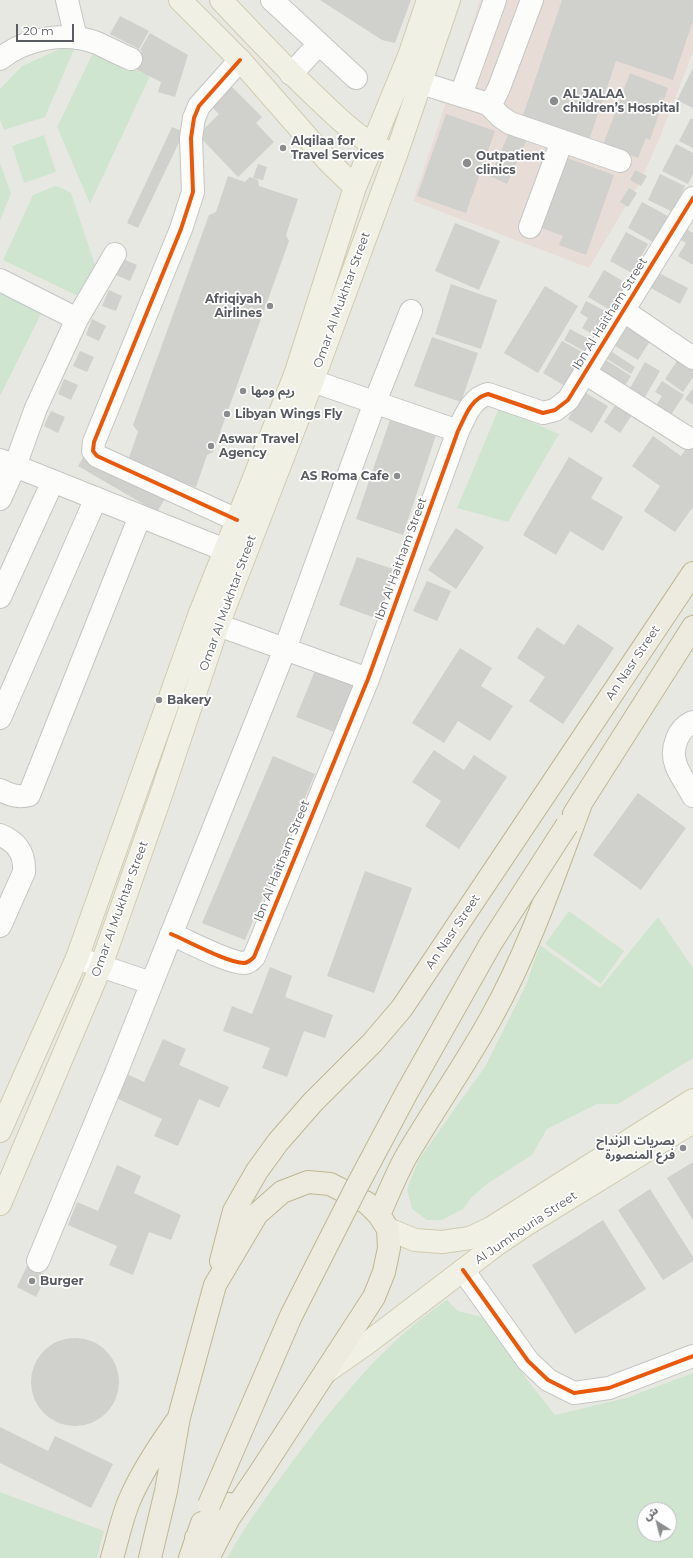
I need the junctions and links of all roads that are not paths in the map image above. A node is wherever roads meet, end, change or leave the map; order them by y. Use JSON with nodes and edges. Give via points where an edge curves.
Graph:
{"nodes":[{"id":1,"x":52,"y":0,"type":"edge"},
{"id":2,"x":67,"y":0,"type":"edge"},
{"id":3,"x":180,"y":0,"type":"edge"},
{"id":4,"x":221,"y":0,"type":"edge"},
{"id":5,"x":272,"y":0,"type":"edge"},
{"id":6,"x":495,"y":0,"type":"edge"},
{"id":7,"x":532,"y":0,"type":"edge"},
{"id":8,"x":441,"y":1,"type":"edge"},
{"id":9,"x":69,"y":37,"type":"junction"},
{"id":10,"x":319,"y":44,"type":"junction"},
{"id":11,"x":0,"y":59,"type":"edge"},
{"id":12,"x":131,"y":59,"type":"dead end"},
{"id":13,"x":240,"y":60,"type":"junction"},
{"id":14,"x":291,"y":74,"type":"junction"},
{"id":15,"x":356,"y":78,"type":"dead end"},
{"id":16,"x":421,"y":83,"type":"junction"},
{"id":17,"x":461,"y":95,"type":"junction"},
{"id":18,"x":488,"y":104,"type":"junction"},
{"id":19,"x":562,"y":141,"type":"junction"},
{"id":20,"x":372,"y":145,"type":"junction"},
{"id":21,"x":396,"y":155,"type":"junction"},
{"id":22,"x":620,"y":161,"type":"dead end"},
{"id":23,"x":355,"y":187,"type":"junction"},
{"id":24,"x":693,"y":198,"type":"edge"},
{"id":25,"x":530,"y":227,"type":"dead end"},
{"id":26,"x":115,"y":254,"type":"dead end"},
{"id":27,"x":0,"y":280,"type":"edge"},
{"id":28,"x":411,"y":311,"type":"dead end"},
{"id":29,"x":624,"y":311,"type":"junction"},
{"id":30,"x":77,"y":319,"type":"junction"},
{"id":31,"x":691,"y":352,"type":"edge"},
{"id":32,"x":585,"y":373,"type":"junction"},
{"id":33,"x":304,"y":378,"type":"junction"},
{"id":34,"x":375,"y":402,"type":"junction"},
{"id":35,"x":458,"y":431,"type":"junction"},
{"id":36,"x":688,"y":438,"type":"dead end"},
{"id":37,"x":7,"y":463,"type":"edge"},
{"id":38,"x":53,"y":482,"type":"junction"},
{"id":39,"x":96,"y":498,"type":"junction"},
{"id":40,"x":0,"y":499,"type":"edge"},
{"id":41,"x":140,"y":516,"type":"junction"},
{"id":42,"x":237,"y":520,"type":"junction"},
{"id":43,"x":225,"y":550,"type":"junction"},
{"id":44,"x":693,"y":573,"type":"edge"},
{"id":45,"x":0,"y":597,"type":"edge"},
{"id":46,"x":218,"y":625,"type":"junction"},
{"id":47,"x":693,"y":627,"type":"edge"},
{"id":48,"x":285,"y":649,"type":"junction"},
{"id":49,"x":368,"y":679,"type":"junction"},
{"id":50,"x":0,"y":718,"type":"edge"},
{"id":51,"x":693,"y":722,"type":"edge"},
{"id":52,"x":0,"y":790,"type":"edge"},
{"id":53,"x":693,"y":796,"type":"edge"},
{"id":54,"x":582,"y":801,"type":"junction"},
{"id":55,"x":0,"y":835,"type":"edge"},
{"id":56,"x":0,"y":926,"type":"edge"},
{"id":57,"x":172,"y":934,"type":"junction"},
{"id":58,"x":77,"y":958,"type":"junction"},
{"id":59,"x":101,"y":966,"type":"junction"},
{"id":60,"x":151,"y":983,"type":"junction"},
{"id":61,"x":693,"y":1100,"type":"edge"},
{"id":62,"x":693,"y":1122,"type":"edge"},
{"id":63,"x":0,"y":1131,"type":"edge"},
{"id":64,"x":0,"y":1204,"type":"edge"},
{"id":65,"x":384,"y":1222,"type":"junction"},
{"id":66,"x":38,"y":1261,"type":"dead end"},
{"id":67,"x":463,"y":1270,"type":"junction"},
{"id":68,"x":215,"y":1285,"type":"junction"},
{"id":69,"x":693,"y":1356,"type":"edge"},
{"id":70,"x":326,"y":1372,"type":"junction"},
{"id":71,"x":179,"y":1417,"type":"junction"},
{"id":72,"x":259,"y":1474,"type":"junction"},
{"id":73,"x":196,"y":1538,"type":"junction"},
{"id":74,"x":112,"y":1558,"type":"edge"},
{"id":75,"x":150,"y":1558,"type":"edge"},
{"id":76,"x":190,"y":1558,"type":"edge"},
{"id":77,"x":208,"y":1558,"type":"edge"}],
"edges":[{"from":1,"to":9,"type":"street"},
{"from":2,"to":9,"type":"street"},
{"from":3,"to":13,"type":"main road"},
{"from":4,"to":14,"type":"main road"},
{"from":5,"to":10,"type":"street"},
{"from":6,"to":17,"type":"street"},
{"from":7,"to":18,"type":"street","via":[[499,88],[492,102]]},
{"from":8,"to":16,"type":"main road","name":"Omar Al Mukhtar Street"},
{"from":8,"to":20,"type":"main road","name":"Omar Al Mukhtar Street","via":[[409,56]]},
{"from":9,"to":11,"type":"street","via":[[35,40],[10,51]]},
{"from":9,"to":12,"type":"street","via":[[96,43]]},
{"from":10,"to":14,"type":"street"},
{"from":10,"to":15,"type":"street"},
{"from":13,"to":23,"type":"main road","via":[[324,157]]},
{"from":13,"to":42,"type":"street","via":[[199,106],[194,118],[191,138],[193,192],[181,229],[94,442],[93,450],[97,456]]},
{"from":14,"to":20,"type":"main road","via":[[332,113]]},
{"from":16,"to":17,"type":"street"},
{"from":16,"to":21,"type":"main road","name":"Omar Al Mukhtar Street"},
{"from":17,"to":18,"type":"street"},
{"from":18,"to":19,"type":"street","via":[[510,124]]},
{"from":19,"to":22,"type":"street"},
{"from":19,"to":25,"type":"street"},
{"from":20,"to":21,"type":"main road"},
{"from":20,"to":23,"type":"main road","name":"Omar Al Mukhtar Street"},
{"from":21,"to":33,"type":"main road","name":"Omar Al Mukhtar Street"},
{"from":23,"to":33,"type":"main road","name":"Omar Al Mukhtar Street"},
{"from":24,"to":29,"type":"street","name":"Ibn Al Haitham Street"},
{"from":26,"to":30,"type":"street"},
{"from":27,"to":30,"type":"street"},
{"from":28,"to":34,"type":"street"},
{"from":29,"to":31,"type":"street"},
{"from":29,"to":32,"type":"street","name":"Ibn Al Haitham Street"},
{"from":30,"to":37,"type":"street","via":[[36,408]]},
{"from":32,"to":35,"type":"street","name":"Ibn Al Haitham Street","via":[[568,400],[555,410],[542,413],[495,395],[481,395],[473,403]]},
{"from":32,"to":36,"type":"street"},
{"from":33,"to":34,"type":"street"},
{"from":33,"to":42,"type":"main road","name":"Omar Al Mukhtar Street"},
{"from":33,"to":46,"type":"main road","name":"Omar Al Mukhtar Street"},
{"from":34,"to":35,"type":"street"},
{"from":34,"to":48,"type":"street"},
{"from":35,"to":49,"type":"street","name":"Ibn Al Haitham Street"},
{"from":37,"to":38,"type":"street"},
{"from":37,"to":40,"type":"street"},
{"from":38,"to":39,"type":"street"},
{"from":38,"to":45,"type":"street"},
{"from":39,"to":41,"type":"street"},
{"from":39,"to":50,"type":"street"},
{"from":41,"to":43,"type":"street"},
{"from":41,"to":52,"type":"street","via":[[29,795],[14,797]]},
{"from":42,"to":43,"type":"main road","name":"Omar Al Mukhtar Street"},
{"from":43,"to":58,"type":"main road","name":"Omar Al Mukhtar Street","via":[[200,613]]},
{"from":44,"to":68,"type":"highway","name":"An Nasr Street","via":[[402,1008],[373,1042],[313,1102],[257,1171],[234,1211]]},
{"from":46,"to":48,"type":"street"},
{"from":46,"to":59,"type":"main road","name":"Omar Al Mukhtar Street"},
{"from":47,"to":54,"type":"highway"},
{"from":48,"to":49,"type":"street"},
{"from":48,"to":57,"type":"street"},
{"from":49,"to":57,"type":"street","name":"Ibn Al Haitham Street","via":[[254,957],[245,963],[228,959]]},
{"from":51,"to":53,"type":"street","via":[[687,724],[679,734],[675,748],[676,764]]},
{"from":54,"to":65,"type":"highway","via":[[528,943],[492,1017],[407,1155],[394,1181]]},
{"from":54,"to":73,"type":"highway","bridge":true,"via":[[491,943],[357,1186],[291,1316]]},
{"from":55,"to":56,"type":"street","via":[[15,843],[23,856],[24,864],[24,872]]},
{"from":57,"to":60,"type":"street"},
{"from":58,"to":59,"type":"street"},
{"from":58,"to":63,"type":"main road","name":"Omar Al Mukhtar Street"},
{"from":59,"to":60,"type":"street"},
{"from":59,"to":64,"type":"main road","name":"Omar Al Mukhtar Street"},
{"from":60,"to":66,"type":"street"},
{"from":61,"to":65,"type":"main road","name":"Al Jumhouria Street","via":[[491,1228],[470,1238],[442,1242],[415,1240]]},
{"from":62,"to":67,"type":"main road","name":"Al Jumhouria Street","via":[[524,1226]]},
{"from":65,"to":68,"type":"highway","via":[[367,1204],[330,1184],[308,1182],[282,1192],[257,1214]]},
{"from":65,"to":70,"type":"highway","via":[[389,1248],[384,1272],[374,1297]]},
{"from":67,"to":69,"type":"street","via":[[528,1361],[548,1380],[574,1393],[609,1388]]},
{"from":67,"to":70,"type":"main road","name":"Al Jumhouria Street"},
{"from":68,"to":71,"type":"highway"},
{"from":70,"to":72,"type":"highway"},
{"from":71,"to":74,"type":"highway","via":[[141,1475],[130,1500]]},
{"from":71,"to":75,"type":"highway","via":[[166,1491]]},
{"from":72,"to":73,"type":"highway"},
{"from":72,"to":77,"type":"highway","via":[[229,1518]]},
{"from":73,"to":76,"type":"highway"}]}
